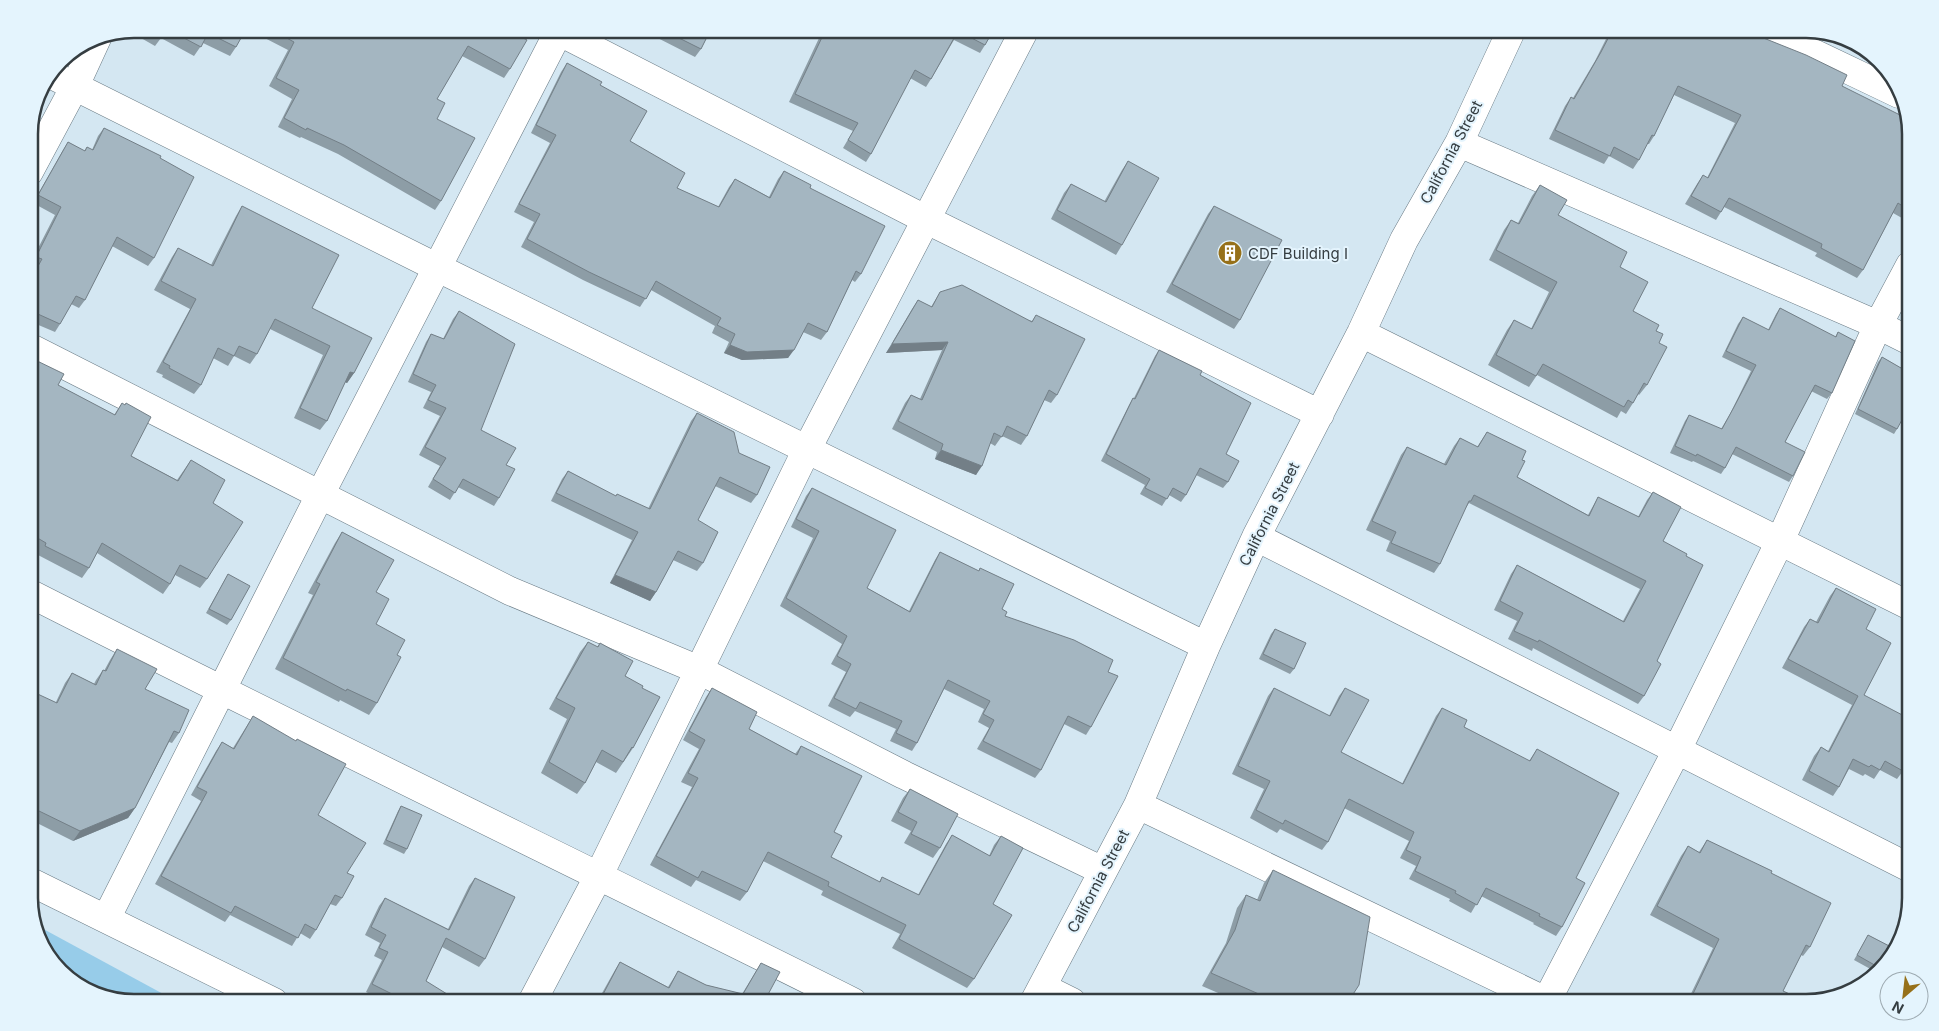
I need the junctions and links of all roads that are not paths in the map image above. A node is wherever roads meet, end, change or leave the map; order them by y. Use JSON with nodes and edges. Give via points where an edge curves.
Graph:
{"nodes":[{"id":1,"x":553,"y":38,"type":"edge"},
{"id":2,"x":575,"y":38,"type":"edge"},
{"id":3,"x":1020,"y":38,"type":"edge"},
{"id":4,"x":1508,"y":38,"type":"edge"},
{"id":5,"x":1782,"y":38,"type":"edge"},
{"id":6,"x":93,"y":47,"type":"edge"},
{"id":7,"x":56,"y":77,"type":"edge"},
{"id":8,"x":74,"y":86,"type":"junction"},
{"id":9,"x":1892,"y":91,"type":"edge"},
{"id":10,"x":1460,"y":143,"type":"junction"},
{"id":11,"x":38,"y":155,"type":"edge"},
{"id":12,"x":926,"y":219,"type":"junction"},
{"id":13,"x":436,"y":267,"type":"junction"},
{"id":14,"x":1901,"y":281,"type":"edge"},
{"id":15,"x":1878,"y":325,"type":"junction"},
{"id":16,"x":1361,"y":333,"type":"junction"},
{"id":17,"x":1901,"y":337,"type":"edge"},
{"id":18,"x":38,"y":352,"type":"edge"},
{"id":19,"x":1320,"y":414,"type":"junction"},
{"id":20,"x":807,"y":449,"type":"junction"},
{"id":21,"x":320,"y":495,"type":"junction"},
{"id":22,"x":1256,"y":537,"type":"junction"},
{"id":23,"x":1780,"y":541,"type":"junction"},
{"id":24,"x":38,"y":598,"type":"edge"},
{"id":25,"x":1902,"y":602,"type":"edge"},
{"id":26,"x":1206,"y":646,"type":"junction"},
{"id":27,"x":699,"y":670,"type":"junction"},
{"id":28,"x":221,"y":691,"type":"junction"},
{"id":29,"x":1677,"y":750,"type":"junction"},
{"id":30,"x":1138,"y":805,"type":"junction"},
{"id":31,"x":1902,"y":864,"type":"edge"},
{"id":32,"x":1103,"y":871,"type":"junction"},
{"id":33,"x":599,"y":875,"type":"junction"},
{"id":34,"x":38,"y":885,"type":"edge"},
{"id":35,"x":106,"y":919,"type":"junction"},
{"id":36,"x":258,"y":994,"type":"edge"},
{"id":37,"x":536,"y":994,"type":"edge"},
{"id":38,"x":837,"y":994,"type":"edge"},
{"id":39,"x":1039,"y":994,"type":"edge"},
{"id":40,"x":1529,"y":994,"type":"edge"},
{"id":41,"x":1550,"y":994,"type":"edge"}],
"edges":[{"from":1,"to":13,"type":"street"},
{"from":2,"to":12,"type":"street"},
{"from":3,"to":12,"type":"street"},
{"from":4,"to":10,"type":"street","name":"California Street"},
{"from":5,"to":9,"type":"street"},
{"from":6,"to":8,"type":"street"},
{"from":7,"to":8,"type":"street"},
{"from":8,"to":11,"type":"street"},
{"from":8,"to":13,"type":"street"},
{"from":10,"to":15,"type":"street"},
{"from":10,"to":16,"type":"street","name":"California Street","via":[[1404,240]]},
{"from":12,"to":19,"type":"street"},
{"from":12,"to":20,"type":"street"},
{"from":13,"to":20,"type":"street"},
{"from":13,"to":21,"type":"street"},
{"from":14,"to":15,"type":"street"},
{"from":15,"to":17,"type":"street"},
{"from":15,"to":23,"type":"street"},
{"from":16,"to":19,"type":"street","name":"California Street"},
{"from":16,"to":23,"type":"street"},
{"from":18,"to":21,"type":"street"},
{"from":19,"to":22,"type":"street","name":"California Street"},
{"from":20,"to":26,"type":"street"},
{"from":20,"to":27,"type":"street"},
{"from":21,"to":27,"type":"street","via":[[510,591]]},
{"from":21,"to":28,"type":"street"},
{"from":22,"to":26,"type":"street","name":"California Street"},
{"from":22,"to":29,"type":"street"},
{"from":23,"to":25,"type":"street"},
{"from":23,"to":29,"type":"street"},
{"from":24,"to":28,"type":"street"},
{"from":26,"to":30,"type":"street","name":"California Street"},
{"from":27,"to":32,"type":"street","via":[[904,775]]},
{"from":27,"to":33,"type":"street"},
{"from":28,"to":33,"type":"street"},
{"from":28,"to":35,"type":"street"},
{"from":29,"to":31,"type":"street"},
{"from":29,"to":41,"type":"street"},
{"from":30,"to":32,"type":"street","name":"California Street"},
{"from":30,"to":40,"type":"street"},
{"from":32,"to":39,"type":"street","name":"California Street"},
{"from":33,"to":37,"type":"street"},
{"from":33,"to":38,"type":"street"},
{"from":34,"to":35,"type":"street"},
{"from":35,"to":36,"type":"street"}]}
